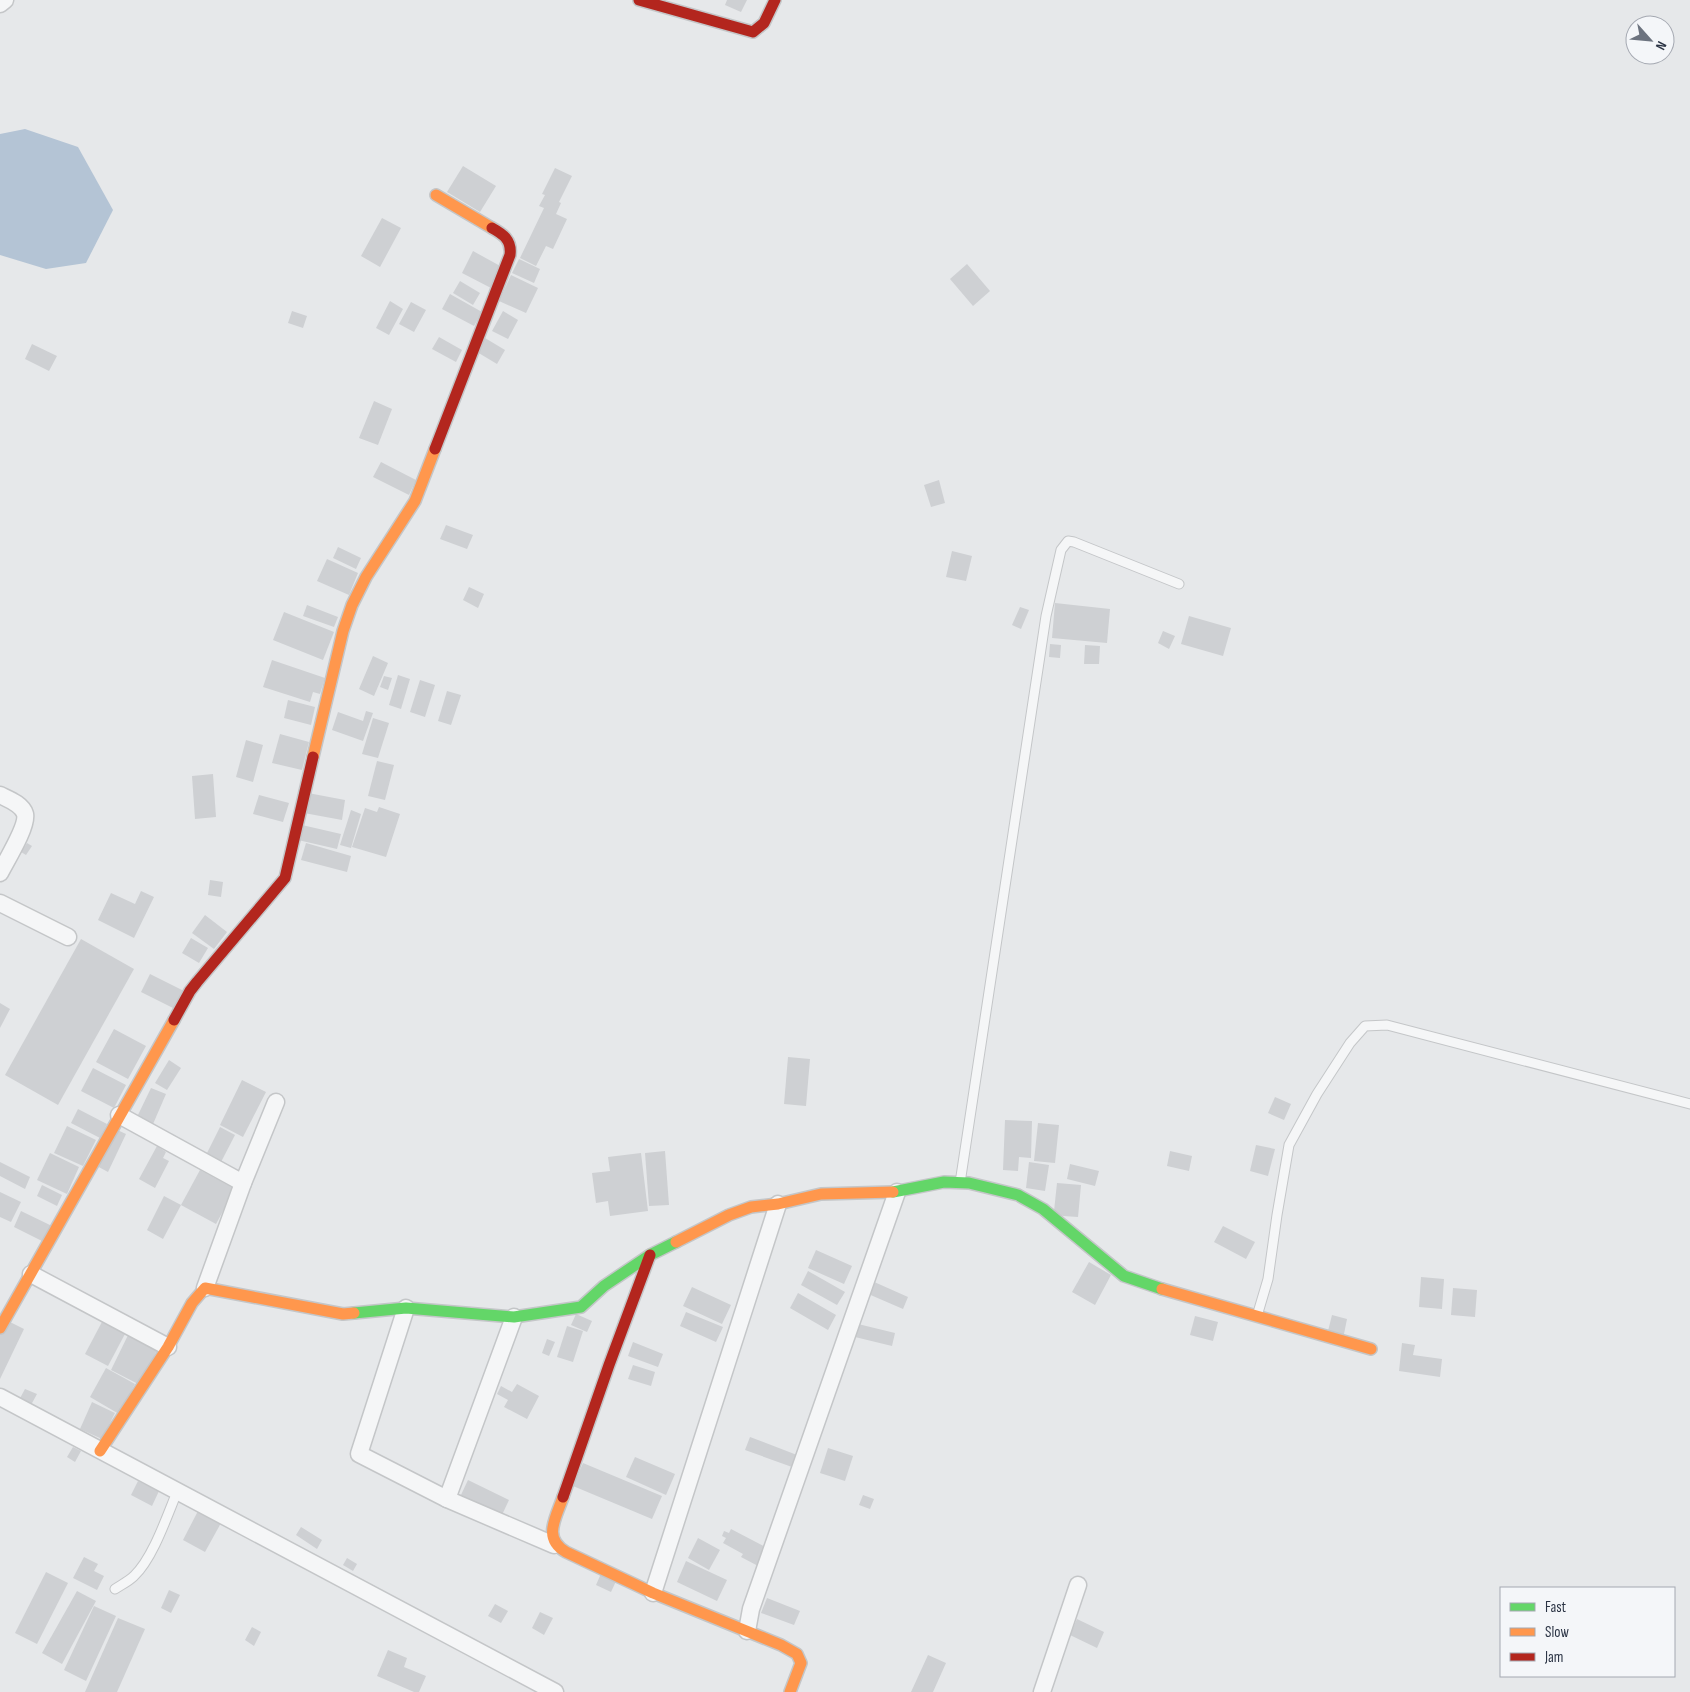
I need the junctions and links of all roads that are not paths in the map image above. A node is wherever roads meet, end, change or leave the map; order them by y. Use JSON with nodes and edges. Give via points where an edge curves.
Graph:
{"nodes":[{"id":1,"x":5,"y":0,"type":"edge"},
{"id":2,"x":639,"y":0,"type":"edge"},
{"id":3,"x":775,"y":0,"type":"edge"},
{"id":4,"x":0,"y":4,"type":"edge"},
{"id":5,"x":436,"y":196,"type":"dead end"},
{"id":6,"x":1179,"y":584,"type":"dead end"},
{"id":7,"x":0,"y":795,"type":"edge"},
{"id":8,"x":0,"y":872,"type":"edge"},
{"id":9,"x":0,"y":903,"type":"edge"},
{"id":10,"x":68,"y":937,"type":"dead end"},
{"id":11,"x":276,"y":1102,"type":"dead end"},
{"id":12,"x":1690,"y":1104,"type":"edge"},
{"id":13,"x":119,"y":1115,"type":"junction"},
{"id":14,"x":243,"y":1183,"type":"junction"},
{"id":15,"x":960,"y":1183,"type":"junction"},
{"id":16,"x":897,"y":1192,"type":"junction"},
{"id":17,"x":778,"y":1204,"type":"junction"},
{"id":18,"x":650,"y":1255,"type":"junction"},
{"id":19,"x":31,"y":1274,"type":"junction"},
{"id":20,"x":205,"y":1288,"type":"junction"},
{"id":21,"x":406,"y":1308,"type":"junction"},
{"id":22,"x":514,"y":1316,"type":"junction"},
{"id":23,"x":1257,"y":1316,"type":"junction"},
{"id":24,"x":0,"y":1328,"type":"edge"},
{"id":25,"x":168,"y":1347,"type":"junction"},
{"id":26,"x":1370,"y":1348,"type":"dead end"},
{"id":27,"x":0,"y":1397,"type":"edge"},
{"id":28,"x":100,"y":1451,"type":"junction"},
{"id":29,"x":178,"y":1492,"type":"junction"},
{"id":30,"x":448,"y":1499,"type":"junction"},
{"id":31,"x":554,"y":1545,"type":"junction"},
{"id":32,"x":1078,"y":1585,"type":"dead end"},
{"id":33,"x":115,"y":1589,"type":"dead end"},
{"id":34,"x":653,"y":1593,"type":"junction"},
{"id":35,"x":747,"y":1631,"type":"junction"},
{"id":36,"x":555,"y":1692,"type":"edge"},
{"id":37,"x":790,"y":1692,"type":"edge"},
{"id":38,"x":1042,"y":1692,"type":"edge"}],
"edges":[{"from":1,"to":4,"type":"street"},
{"from":2,"to":3,"type":"street","via":[[753,32],[765,23]]},
{"from":5,"to":13,"type":"street","via":[[506,236],[510,255],[415,501],[366,577],[352,605],[343,631],[285,878],[196,982]]},
{"from":6,"to":15,"type":"lane","via":[[1074,542],[1068,541],[1061,550],[1046,616]]},
{"from":7,"to":8,"type":"street","via":[[21,808],[25,816]]},
{"from":9,"to":10,"type":"street"},
{"from":11,"to":14,"type":"street"},
{"from":12,"to":23,"type":"lane","via":[[1387,1025],[1365,1026],[1317,1094],[1289,1145],[1268,1279]]},
{"from":13,"to":14,"type":"street"},
{"from":13,"to":19,"type":"street"},
{"from":14,"to":20,"type":"street"},
{"from":15,"to":16,"type":"street","via":[[944,1182]]},
{"from":15,"to":23,"type":"street","via":[[1018,1195],[1043,1209],[1124,1276]]},
{"from":16,"to":17,"type":"street","via":[[821,1194]]},
{"from":16,"to":35,"type":"street","via":[[751,1609]]},
{"from":17,"to":18,"type":"street","via":[[751,1207],[729,1215]]},
{"from":17,"to":34,"type":"street"},
{"from":18,"to":22,"type":"street","via":[[604,1286],[581,1307]]},
{"from":18,"to":31,"type":"street","via":[[552,1530]]},
{"from":19,"to":24,"type":"street"},
{"from":19,"to":25,"type":"street"},
{"from":20,"to":21,"type":"street","via":[[343,1314]]},
{"from":20,"to":25,"type":"street","via":[[192,1303]]},
{"from":21,"to":22,"type":"street"},
{"from":21,"to":30,"type":"street","via":[[359,1454]]},
{"from":22,"to":30,"type":"street"},
{"from":23,"to":26,"type":"street"},
{"from":25,"to":28,"type":"street"},
{"from":27,"to":28,"type":"street"},
{"from":28,"to":29,"type":"street"},
{"from":29,"to":33,"type":"lane","via":[[144,1563],[134,1576]]},
{"from":29,"to":36,"type":"street"},
{"from":30,"to":31,"type":"street"},
{"from":31,"to":34,"type":"street"},
{"from":32,"to":38,"type":"street"},
{"from":34,"to":35,"type":"street"},
{"from":35,"to":37,"type":"street","via":[[797,1654],[801,1663]]}]}
